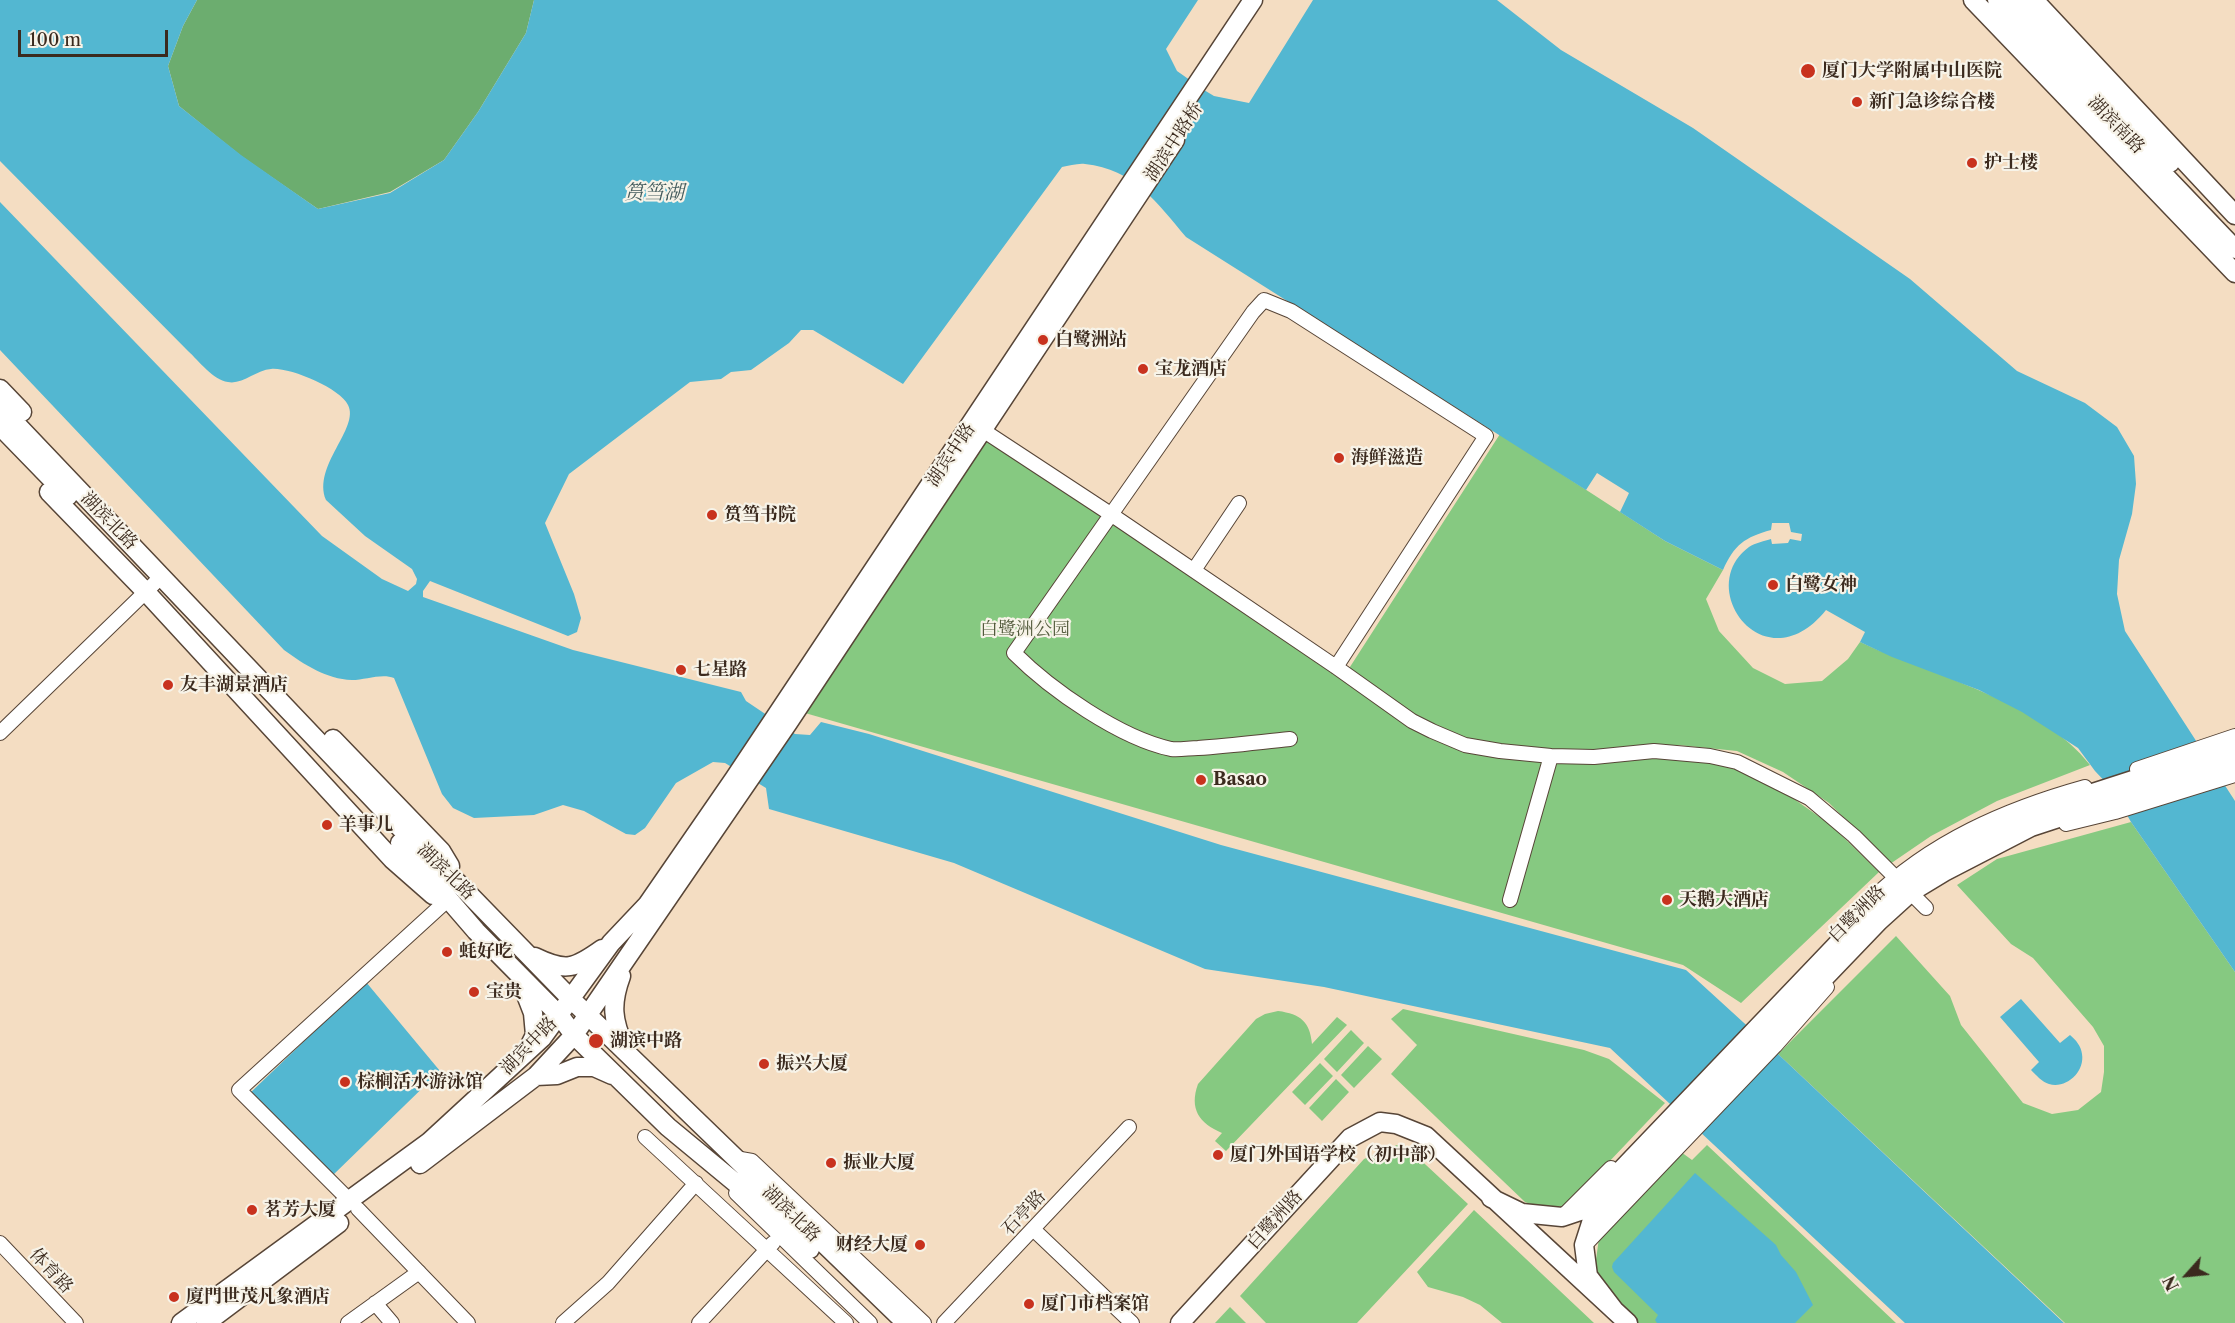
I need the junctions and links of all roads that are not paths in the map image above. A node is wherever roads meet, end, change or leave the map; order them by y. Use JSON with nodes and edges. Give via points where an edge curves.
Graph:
{"nodes":[{"id":1,"x":1252,"y":0,"type":"edge"},
{"id":2,"x":1266,"y":0,"type":"edge"},
{"id":3,"x":1973,"y":0,"type":"edge"},
{"id":4,"x":1996,"y":0,"type":"edge"},
{"id":5,"x":2015,"y":0,"type":"edge"},
{"id":6,"x":2034,"y":0,"type":"edge"},
{"id":7,"x":1208,"y":79,"type":"junction"},
{"id":8,"x":1130,"y":198,"type":"joint"},
{"id":9,"x":2235,"y":215,"type":"edge"},
{"id":10,"x":2235,"y":232,"type":"edge"},
{"id":11,"x":2235,"y":249,"type":"edge"},
{"id":12,"x":2235,"y":273,"type":"edge"},
{"id":13,"x":0,"y":389,"type":"edge"},
{"id":14,"x":0,"y":406,"type":"edge"},
{"id":15,"x":0,"y":426,"type":"edge"},
{"id":16,"x":978,"y":426,"type":"junction"},
{"id":17,"x":0,"y":440,"type":"edge"},
{"id":18,"x":1239,"y":503,"type":"dead end"},
{"id":19,"x":1112,"y":515,"type":"junction"},
{"id":20,"x":1194,"y":570,"type":"junction"},
{"id":21,"x":154,"y":584,"type":"junction"},
{"id":22,"x":1336,"y":667,"type":"junction"},
{"id":23,"x":0,"y":733,"type":"edge"},
{"id":24,"x":1290,"y":739,"type":"dead end"},
{"id":25,"x":2233,"y":740,"type":"edge"},
{"id":26,"x":1551,"y":756,"type":"junction"},
{"id":27,"x":2235,"y":760,"type":"edge"},
{"id":28,"x":2235,"y":775,"type":"edge"},
{"id":29,"x":740,"y":782,"type":"junction"},
{"id":30,"x":2105,"y":797,"type":"junction"},
{"id":31,"x":461,"y":886,"type":"junction"},
{"id":32,"x":1906,"y":887,"type":"junction"},
{"id":33,"x":1510,"y":900,"type":"dead end"},
{"id":34,"x":443,"y":904,"type":"junction"},
{"id":35,"x":1926,"y":908,"type":"dead end"},
{"id":36,"x":476,"y":931,"type":"junction"},
{"id":37,"x":611,"y":943,"type":"junction"},
{"id":38,"x":527,"y":954,"type":"junction"},
{"id":39,"x":629,"y":955,"type":"junction"},
{"id":40,"x":516,"y":972,"type":"junction"},
{"id":41,"x":571,"y":999,"type":"junction"},
{"id":42,"x":587,"y":1015,"type":"junction"},
{"id":43,"x":559,"y":1016,"type":"junction"},
{"id":44,"x":1762,"y":1034,"type":"junction"},
{"id":45,"x":574,"y":1035,"type":"junction"},
{"id":46,"x":525,"y":1053,"type":"junction"},
{"id":47,"x":629,"y":1054,"type":"junction"},
{"id":48,"x":536,"y":1076,"type":"junction"},
{"id":49,"x":616,"y":1076,"type":"junction"},
{"id":50,"x":1680,"y":1120,"type":"junction"},
{"id":51,"x":668,"y":1127,"type":"junction"},
{"id":52,"x":1129,"y":1127,"type":"dead end"},
{"id":53,"x":645,"y":1137,"type":"dead end"},
{"id":54,"x":733,"y":1157,"type":"junction"},
{"id":55,"x":696,"y":1184,"type":"junction"},
{"id":56,"x":1491,"y":1197,"type":"junction"},
{"id":57,"x":353,"y":1205,"type":"junction"},
{"id":58,"x":1033,"y":1229,"type":"junction"},
{"id":59,"x":780,"y":1236,"type":"junction"},
{"id":60,"x":2,"y":1250,"type":"edge"},
{"id":61,"x":767,"y":1250,"type":"junction"},
{"id":62,"x":419,"y":1272,"type":"junction"},
{"id":63,"x":375,"y":1303,"type":"junction"},
{"id":64,"x":1614,"y":1310,"type":"junction"},
{"id":65,"x":76,"y":1323,"type":"edge"},
{"id":66,"x":181,"y":1323,"type":"edge"},
{"id":67,"x":206,"y":1323,"type":"edge"},
{"id":68,"x":348,"y":1323,"type":"edge"},
{"id":69,"x":392,"y":1323,"type":"edge"},
{"id":70,"x":468,"y":1323,"type":"edge"},
{"id":71,"x":563,"y":1323,"type":"edge"},
{"id":72,"x":699,"y":1323,"type":"edge"},
{"id":73,"x":846,"y":1323,"type":"edge"},
{"id":74,"x":870,"y":1323,"type":"edge"},
{"id":75,"x":889,"y":1323,"type":"edge"},
{"id":76,"x":906,"y":1323,"type":"edge"},
{"id":77,"x":924,"y":1323,"type":"edge"},
{"id":78,"x":944,"y":1323,"type":"edge"},
{"id":79,"x":1132,"y":1323,"type":"edge"},
{"id":80,"x":1180,"y":1323,"type":"edge"},
{"id":81,"x":1628,"y":1323,"type":"edge"}],
"edges":[{"from":1,"to":7,"type":"main road"},
{"from":2,"to":7,"type":"main road"},
{"from":3,"to":12,"type":"main road"},
{"from":4,"to":11,"type":"main road","name":"湖滨南路"},
{"from":5,"to":10,"type":"main road","name":"湖滨南路"},
{"from":6,"to":9,"type":"main road"},
{"from":7,"to":8,"type":"main road","name":"湖滨中路桥"},
{"from":8,"to":16,"type":"main road","name":"湖宾中路"},
{"from":13,"to":31,"type":"main road","via":[[441,851]]},
{"from":14,"to":21,"type":"main road","name":"湖滨北路"},
{"from":15,"to":21,"type":"main road","name":"湖滨北路"},
{"from":16,"to":19,"type":"street"},
{"from":16,"to":29,"type":"main road","name":"湖宾中路"},
{"from":17,"to":21,"type":"main road"},
{"from":18,"to":20,"type":"street"},
{"from":19,"to":20,"type":"street"},
{"from":19,"to":22,"type":"street","via":[[1264,300],[1291,311],[1486,436]]},
{"from":19,"to":24,"type":"street","via":[[1014,653],[1034,673],[1080,705],[1142,739],[1172,749]]},
{"from":20,"to":22,"type":"street"},
{"from":21,"to":23,"type":"street"},
{"from":21,"to":31,"type":"main road","name":"湖滨北路"},
{"from":21,"to":34,"type":"main road","via":[[392,859]]},
{"from":21,"to":36,"type":"main road","name":"湖滨北路","via":[[392,833]]},
{"from":22,"to":26,"type":"street","via":[[1412,721],[1465,745]]},
{"from":25,"to":30,"type":"main road","name":"白鹭洲路"},
{"from":26,"to":32,"type":"street","via":[[1594,757],[1654,751],[1737,762],[1809,798]]},
{"from":26,"to":33,"type":"street"},
{"from":27,"to":30,"type":"main road","name":"白鹭洲路"},
{"from":28,"to":30,"type":"street","name":"白鹭洲路"},
{"from":29,"to":37,"type":"main road","name":"湖宾中路","via":[[647,905]]},
{"from":29,"to":39,"type":"main road"},
{"from":30,"to":32,"type":"street","name":"白鹭洲路"},
{"from":30,"to":32,"type":"main road","name":"白鹭洲路","via":[[2043,809],[1936,858]]},
{"from":31,"to":38,"type":"main road","name":"湖滨北路"},
{"from":32,"to":35,"type":"street"},
{"from":32,"to":44,"type":"street","name":"白鹭洲路","via":[[1875,933]]},
{"from":32,"to":44,"type":"main road","name":"白鹭洲路","via":[[1867,913]]},
{"from":34,"to":36,"type":"main road"},
{"from":34,"to":57,"type":"street","via":[[239,1090]]},
{"from":36,"to":40,"type":"main road","name":"湖滨北路"},
{"from":37,"to":38,"type":"main road","via":[[570,968],[554,966]]},
{"from":37,"to":41,"type":"main road","name":"湖宾中路"},
{"from":38,"to":41,"type":"main road","name":"湖滨北路"},
{"from":39,"to":42,"type":"main road"},
{"from":39,"to":47,"type":"main road","via":[[613,1003],[618,1032]]},
{"from":40,"to":43,"type":"main road","name":"湖滨北路"},
{"from":40,"to":46,"type":"main road","via":[[533,1013],[535,1035]]},
{"from":41,"to":42,"type":"main road","name":"湖滨北路"},
{"from":41,"to":43,"type":"main road","name":"湖宾中路"},
{"from":42,"to":45,"type":"main road"},
{"from":42,"to":47,"type":"main road","name":"湖滨北路"},
{"from":43,"to":45,"type":"main road","name":"湖滨北路"},
{"from":43,"to":46,"type":"main road","name":"湖宾中路"},
{"from":44,"to":50,"type":"main road","name":"白鹭洲路"},
{"from":44,"to":50,"type":"street","name":"白鹭洲路"},
{"from":45,"to":48,"type":"main road"},
{"from":45,"to":49,"type":"main road","name":"湖滨北路"},
{"from":46,"to":57,"type":"main road","name":"湖宾中路","via":[[429,1142]]},
{"from":47,"to":54,"type":"main road","name":"湖滨北路"},
{"from":48,"to":49,"type":"main road","via":[[556,1075],[577,1067],[594,1067]]},
{"from":48,"to":57,"type":"main road"},
{"from":49,"to":51,"type":"main road","name":"湖滨北路"},
{"from":50,"to":56,"type":"main road","name":"白鹭洲路","via":[[1583,1210],[1562,1217],[1522,1213]]},
{"from":50,"to":64,"type":"main road","name":"白鹭洲路","via":[[1592,1220],[1584,1245],[1588,1276]]},
{"from":51,"to":59,"type":"street"},
{"from":51,"to":75,"type":"main road","name":"湖滨北路","via":[[772,1213]]},
{"from":52,"to":58,"type":"street","name":"石亭路"},
{"from":53,"to":55,"type":"street"},
{"from":54,"to":76,"type":"main road","name":"湖滨北路"},
{"from":54,"to":77,"type":"street","via":[[752,1161]]},
{"from":55,"to":61,"type":"street"},
{"from":55,"to":71,"type":"street","via":[[608,1282]]},
{"from":56,"to":64,"type":"main road","name":"白鹭洲路"},
{"from":56,"to":80,"type":"main road","name":"白鹭洲路","via":[[1426,1136],[1380,1122],[1350,1138]]},
{"from":57,"to":62,"type":"street"},
{"from":57,"to":66,"type":"main road","name":"湖宾中路"},
{"from":57,"to":67,"type":"main road"},
{"from":58,"to":78,"type":"street","name":"石亭路"},
{"from":58,"to":79,"type":"street"},
{"from":59,"to":61,"type":"street"},
{"from":59,"to":74,"type":"street"},
{"from":60,"to":65,"type":"street","name":"体育路"},
{"from":61,"to":72,"type":"street"},
{"from":61,"to":73,"type":"street"},
{"from":62,"to":63,"type":"street"},
{"from":62,"to":70,"type":"street"},
{"from":63,"to":68,"type":"street"},
{"from":63,"to":69,"type":"street"},
{"from":64,"to":81,"type":"main road"}]}
